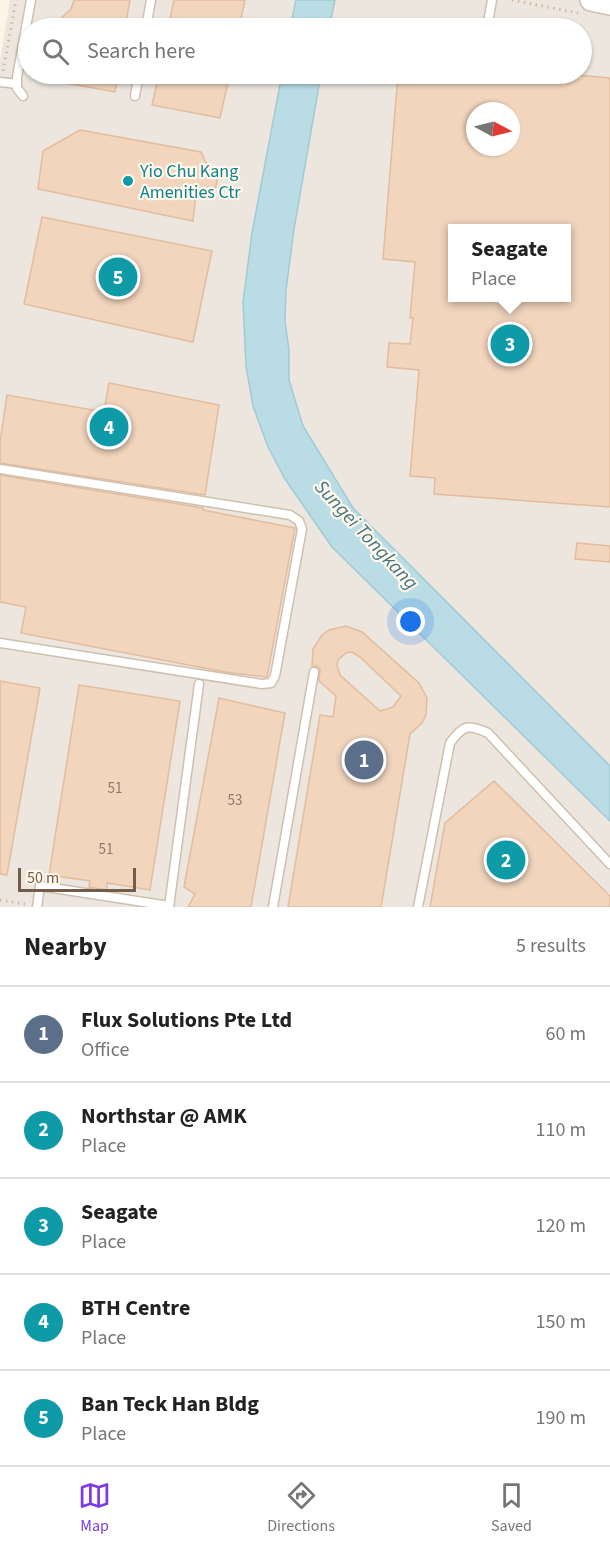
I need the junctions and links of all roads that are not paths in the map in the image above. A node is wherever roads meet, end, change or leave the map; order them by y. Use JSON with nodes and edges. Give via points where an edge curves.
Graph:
{"nodes":[{"id":1,"x":31,"y":0,"type":"edge"},
{"id":2,"x":151,"y":0,"type":"edge"},
{"id":3,"x":492,"y":0,"type":"edge"},
{"id":4,"x":610,"y":4,"type":"edge"},
{"id":5,"x":590,"y":7,"type":"edge"},
{"id":6,"x":28,"y":18,"type":"edge"},
{"id":7,"x":148,"y":18,"type":"edge"},
{"id":8,"x":489,"y":18,"type":"edge"},
{"id":9,"x":18,"y":72,"type":"edge"},
{"id":10,"x":1,"y":82,"type":"edge"},
{"id":11,"x":17,"y":84,"type":"junction"},
{"id":12,"x":137,"y":84,"type":"edge"},
{"id":13,"x":23,"y":96,"type":"dead end"},
{"id":14,"x":135,"y":96,"type":"dead end"},
{"id":15,"x":0,"y":468,"type":"edge"},
{"id":16,"x":0,"y":643,"type":"edge"},
{"id":17,"x":314,"y":672,"type":"dead end"},
{"id":18,"x":199,"y":684,"type":"dead end"},
{"id":19,"x":610,"y":864,"type":"edge"},
{"id":20,"x":169,"y":906,"type":"edge"},
{"id":21,"x":37,"y":907,"type":"edge"},
{"id":22,"x":273,"y":907,"type":"edge"},
{"id":23,"x":418,"y":907,"type":"edge"}],
"edges":[{"from":1,"to":6,"type":"lane"},
{"from":2,"to":7,"type":"lane"},
{"from":3,"to":8,"type":"lane"},
{"from":4,"to":5,"type":"street"},
{"from":9,"to":11,"type":"lane"},
{"from":10,"to":11,"type":"lane"},
{"from":11,"to":13,"type":"lane"},
{"from":12,"to":14,"type":"lane"},
{"from":15,"to":16,"type":"lane","via":[[290,515],[302,529],[272,683]]},
{"from":17,"to":22,"type":"lane"},
{"from":18,"to":20,"type":"lane"},
{"from":19,"to":23,"type":"lane","via":[[488,733],[465,727],[450,743]]},
{"from":20,"to":21,"type":"lane","via":[[40,886]]}]}
